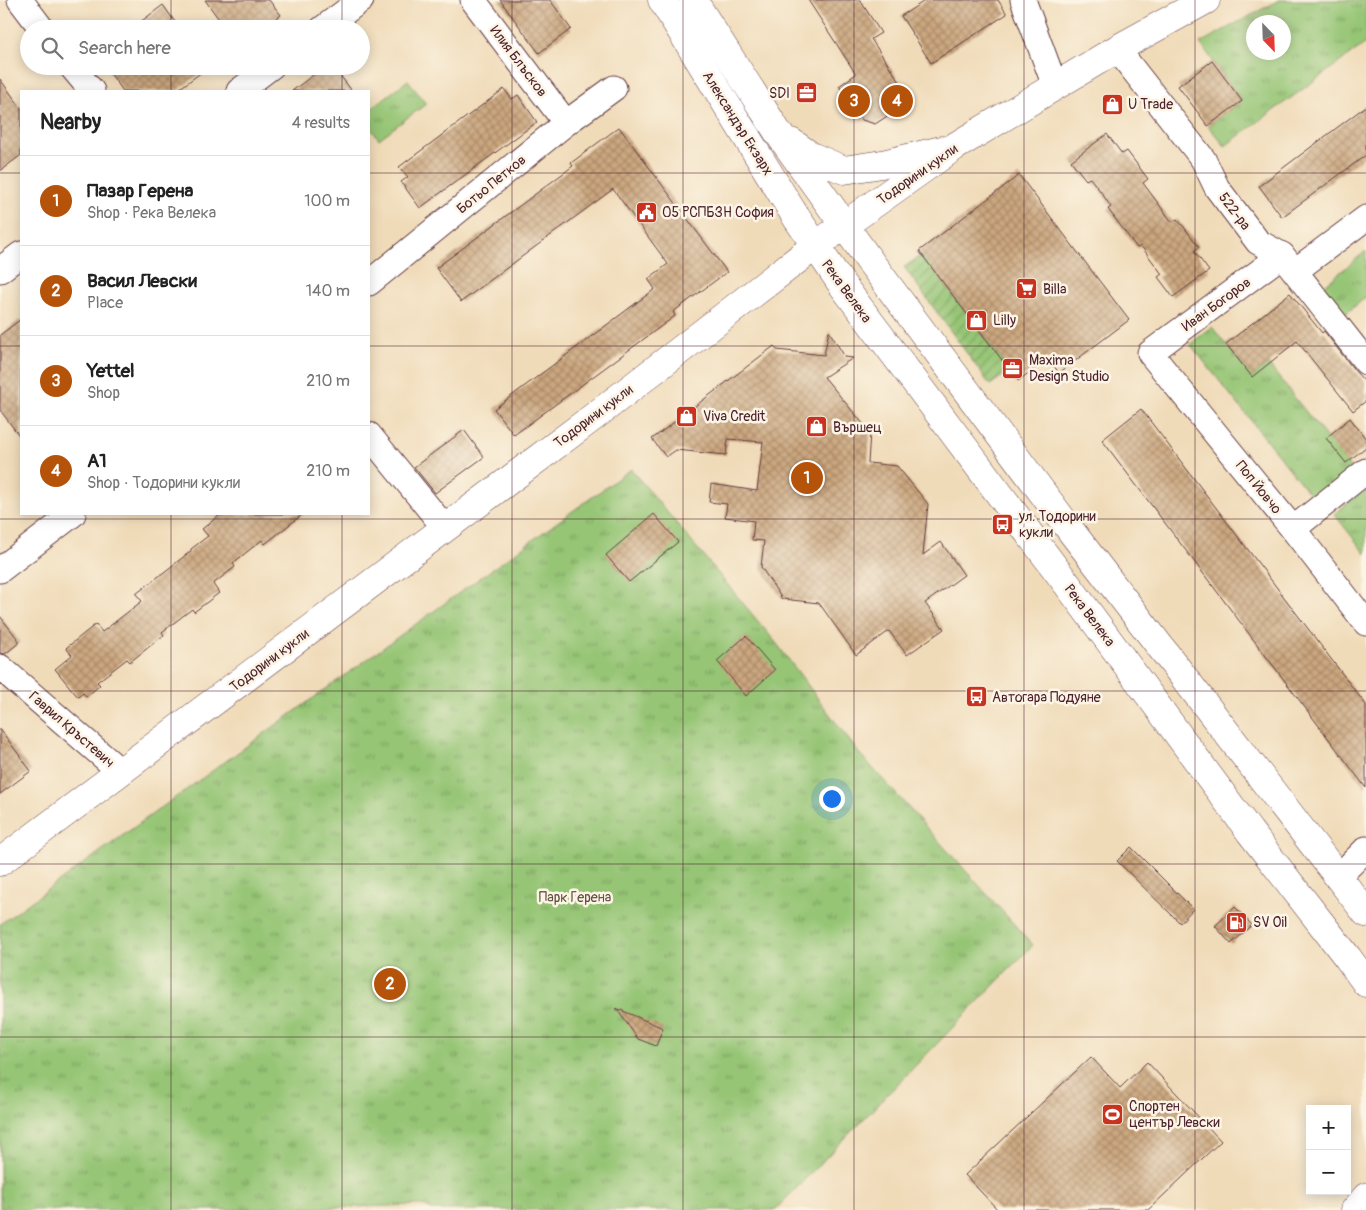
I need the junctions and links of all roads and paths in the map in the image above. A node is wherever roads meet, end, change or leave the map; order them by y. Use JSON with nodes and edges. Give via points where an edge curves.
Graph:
{"nodes":[{"id":1,"x":20,"y":0,"type":"edge"},
{"id":2,"x":361,"y":0,"type":"edge"},
{"id":3,"x":473,"y":0,"type":"edge"},
{"id":4,"x":662,"y":0,"type":"edge"},
{"id":5,"x":693,"y":0,"type":"edge"},
{"id":6,"x":1023,"y":0,"type":"edge"},
{"id":7,"x":1206,"y":0,"type":"edge"},
{"id":8,"x":35,"y":20,"type":"edge"},
{"id":9,"x":334,"y":20,"type":"edge"},
{"id":10,"x":1117,"y":49,"type":"junction"},
{"id":11,"x":79,"y":75,"type":"edge"},
{"id":12,"x":260,"y":75,"type":"edge"},
{"id":13,"x":1055,"y":86,"type":"junction"},
{"id":14,"x":614,"y":88,"type":"dead end"},
{"id":15,"x":91,"y":90,"type":"edge"},
{"id":16,"x":240,"y":90,"type":"edge"},
{"id":17,"x":566,"y":122,"type":"junction"},
{"id":18,"x":779,"y":134,"type":"junction"},
{"id":19,"x":954,"y":147,"type":"junction"},
{"id":20,"x":1366,"y":218,"type":"edge"},
{"id":21,"x":844,"y":225,"type":"junction"},
{"id":22,"x":815,"y":246,"type":"junction"},
{"id":23,"x":20,"y":255,"type":"edge"},
{"id":24,"x":1289,"y":263,"type":"junction"},
{"id":25,"x":0,"y":270,"type":"edge"},
{"id":26,"x":370,"y":283,"type":"edge"},
{"id":27,"x":1150,"y":352,"type":"joint"},
{"id":28,"x":1366,"y":362,"type":"edge"},
{"id":29,"x":370,"y":435,"type":"edge"},
{"id":30,"x":1366,"y":471,"type":"edge"},
{"id":31,"x":72,"y":515,"type":"edge"},
{"id":32,"x":444,"y":528,"type":"junction"},
{"id":33,"x":1293,"y":530,"type":"junction"},
{"id":34,"x":0,"y":570,"type":"edge"},
{"id":35,"x":1366,"y":623,"type":"edge"},
{"id":36,"x":0,"y":667,"type":"edge"},
{"id":37,"x":121,"y":772,"type":"junction"},
{"id":38,"x":1366,"y":849,"type":"edge"},
{"id":39,"x":0,"y":862,"type":"edge"},
{"id":40,"x":1339,"y":876,"type":"junction"},
{"id":41,"x":1366,"y":913,"type":"edge"},
{"id":42,"x":1366,"y":983,"type":"edge"},
{"id":43,"x":1366,"y":1197,"type":"edge"},
{"id":44,"x":1355,"y":1210,"type":"edge"}],
"edges":[{"from":1,"to":8,"type":"street"},
{"from":2,"to":9,"type":"street"},
{"from":3,"to":17,"type":"street","name":"Илия Блъсков"},
{"from":4,"to":22,"type":"street","name":"Александър Екзарх"},
{"from":5,"to":18,"type":"street","name":"Александър Екзарх"},
{"from":6,"to":13,"type":"street"},
{"from":7,"to":10,"type":"street","name":"Тодорини кукли"},
{"from":10,"to":13,"type":"street","name":"Тодорини кукли"},
{"from":10,"to":24,"type":"street","name":"522-ра","via":[[1203,159],[1217,188],[1258,242]]},
{"from":11,"to":15,"type":"street"},
{"from":12,"to":16,"type":"street"},
{"from":13,"to":19,"type":"street","name":"Тодорини кукли"},
{"from":14,"to":17,"type":"street","name":"Ботьо Петков"},
{"from":17,"to":26,"type":"street","name":"Ботьо Петков"},
{"from":18,"to":19,"type":"street","via":[[810,156],[844,170]]},
{"from":18,"to":21,"type":"street","name":"Александър Екзарх"},
{"from":19,"to":21,"type":"street","name":"Тодорини кукли"},
{"from":20,"to":24,"type":"street","name":"Иван Богоров"},
{"from":21,"to":22,"type":"street","name":"Тодорини кукли"},
{"from":21,"to":40,"type":"street","via":[[1074,534]]},
{"from":22,"to":32,"type":"street","name":"Тодорини кукли"},
{"from":22,"to":42,"type":"street","name":"Река Велека"},
{"from":23,"to":25,"type":"street"},
{"from":24,"to":27,"type":"street","name":"Иван Богоров"},
{"from":24,"to":28,"type":"street","name":"522-ра"},
{"from":27,"to":33,"type":"street","name":"Поп Йовчо"},
{"from":29,"to":32,"type":"street"},
{"from":30,"to":33,"type":"street"},
{"from":31,"to":34,"type":"street"},
{"from":32,"to":37,"type":"street","name":"Тодорини кукли"},
{"from":33,"to":35,"type":"street","name":"Поп Йовчо"},
{"from":36,"to":37,"type":"street","name":"Гаврил Кръстевич"},
{"from":37,"to":39,"type":"street","name":"Тодорини кукли"},
{"from":38,"to":40,"type":"street"},
{"from":40,"to":41,"type":"street"},
{"from":43,"to":44,"type":"street"}]}
